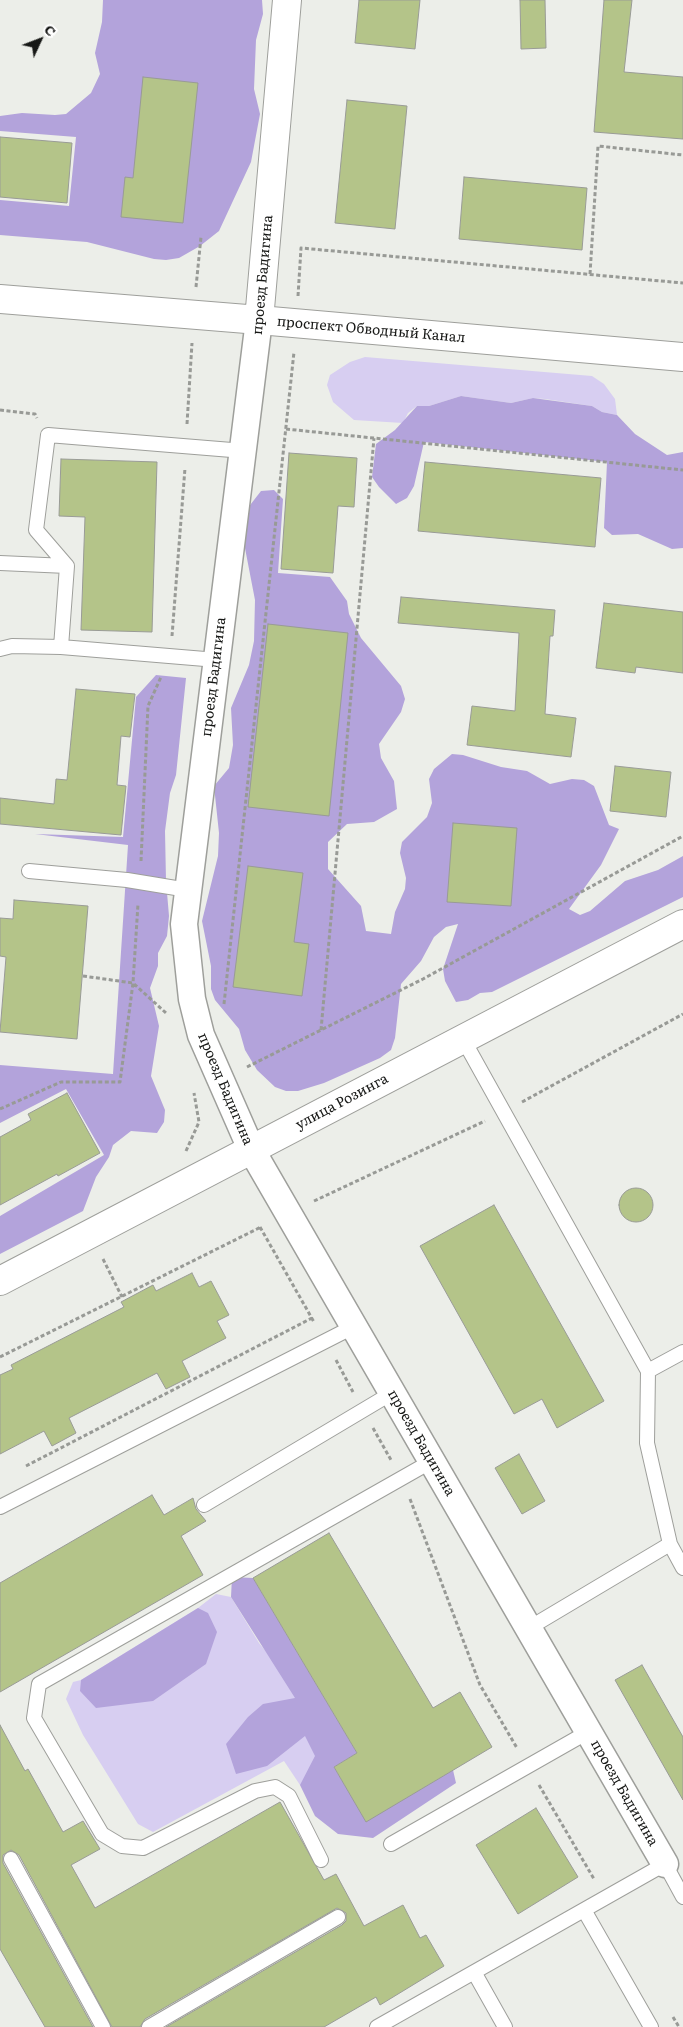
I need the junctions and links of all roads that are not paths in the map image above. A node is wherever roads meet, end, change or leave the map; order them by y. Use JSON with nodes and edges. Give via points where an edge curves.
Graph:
{"nodes":[{"id":1,"x":287,"y":0,"type":"edge"},
{"id":2,"x":0,"y":299,"type":"edge"},
{"id":3,"x":259,"y":320,"type":"junction"},
{"id":4,"x":683,"y":357,"type":"edge"},
{"id":5,"x":244,"y":451,"type":"junction"},
{"id":6,"x":0,"y":563,"type":"edge"},
{"id":7,"x":67,"y":566,"type":"junction"},
{"id":8,"x":61,"y":647,"type":"junction"},
{"id":9,"x":0,"y":649,"type":"edge"},
{"id":10,"x":217,"y":660,"type":"junction"},
{"id":11,"x":29,"y":871,"type":"dead end"},
{"id":12,"x":188,"y":890,"type":"junction"},
{"id":13,"x":683,"y":924,"type":"edge"},
{"id":14,"x":463,"y":1039,"type":"junction"},
{"id":15,"x":251,"y":1150,"type":"junction"},
{"id":16,"x":0,"y":1281,"type":"edge"},
{"id":17,"x":353,"y":1327,"type":"junction"},
{"id":18,"x":683,"y":1352,"type":"edge"},
{"id":19,"x":648,"y":1371,"type":"junction"},
{"id":20,"x":392,"y":1393,"type":"junction"},
{"id":21,"x":432,"y":1461,"type":"junction"},
{"id":22,"x":204,"y":1505,"type":"dead end"},
{"id":23,"x":0,"y":1507,"type":"edge"},
{"id":24,"x":670,"y":1544,"type":"junction"},
{"id":25,"x":683,"y":1568,"type":"edge"},
{"id":26,"x":528,"y":1628,"type":"junction"},
{"id":27,"x":588,"y":1732,"type":"junction"},
{"id":28,"x":391,"y":1844,"type":"dead end"},
{"id":29,"x":11,"y":1859,"type":"dead end"},
{"id":30,"x":320,"y":1860,"type":"dead end"},
{"id":31,"x":665,"y":1864,"type":"junction"},
{"id":32,"x":683,"y":1898,"type":"edge"},
{"id":33,"x":584,"y":1910,"type":"junction"},
{"id":34,"x":338,"y":1917,"type":"dead end"},
{"id":35,"x":474,"y":1972,"type":"junction"},
{"id":36,"x":103,"y":2027,"type":"edge"},
{"id":37,"x":148,"y":2027,"type":"edge"},
{"id":38,"x":377,"y":2027,"type":"edge"},
{"id":39,"x":505,"y":2027,"type":"edge"},
{"id":40,"x":650,"y":2027,"type":"edge"}],
"edges":[{"from":1,"to":3,"type":"street","name":"проезд Бадигина"},
{"from":2,"to":3,"type":"street","name":"проспект Обводный Канал"},
{"from":3,"to":4,"type":"street","name":"проспект Обводный Канал"},
{"from":3,"to":5,"type":"street","name":"проезд Бадигина"},
{"from":5,"to":7,"type":"lane","via":[[48,435],[36,530]]},
{"from":5,"to":10,"type":"street","name":"проезд Бадигина"},
{"from":6,"to":7,"type":"lane"},
{"from":7,"to":8,"type":"lane"},
{"from":8,"to":9,"type":"lane","via":[[12,646]]},
{"from":8,"to":10,"type":"lane"},
{"from":10,"to":12,"type":"street","name":"проезд Бадигина"},
{"from":11,"to":12,"type":"lane"},
{"from":12,"to":15,"type":"street","name":"проезд Бадигина","via":[[184,924],[192,999],[201,1035]]},
{"from":13,"to":14,"type":"street","name":"улица Розинга"},
{"from":14,"to":15,"type":"street","name":"улица Розинга"},
{"from":14,"to":19,"type":"lane"},
{"from":15,"to":16,"type":"street","name":"улица Розинга"},
{"from":15,"to":17,"type":"street","name":"проезд Бадигина"},
{"from":17,"to":20,"type":"street","name":"проезд Бадигина"},
{"from":17,"to":23,"type":"lane"},
{"from":18,"to":19,"type":"lane"},
{"from":19,"to":24,"type":"lane","via":[[648,1443]]},
{"from":20,"to":21,"type":"street","name":"проезд Бадигина"},
{"from":20,"to":22,"type":"lane"},
{"from":21,"to":26,"type":"street","name":"проезд Бадигина"},
{"from":21,"to":30,"type":"lane","via":[[39,1684],[34,1718],[102,1834],[122,1846],[143,1848],[255,1791],[275,1787],[289,1796]]},
{"from":24,"to":25,"type":"lane"},
{"from":24,"to":26,"type":"lane"},
{"from":26,"to":27,"type":"street","name":"проезд Бадигина"},
{"from":27,"to":28,"type":"lane"},
{"from":27,"to":31,"type":"street","name":"проезд Бадигина"},
{"from":29,"to":36,"type":"lane"},
{"from":31,"to":32,"type":"lane"},
{"from":31,"to":33,"type":"lane"},
{"from":33,"to":35,"type":"lane"},
{"from":33,"to":40,"type":"lane"},
{"from":34,"to":37,"type":"lane"},
{"from":35,"to":38,"type":"lane"},
{"from":35,"to":39,"type":"lane"}]}
